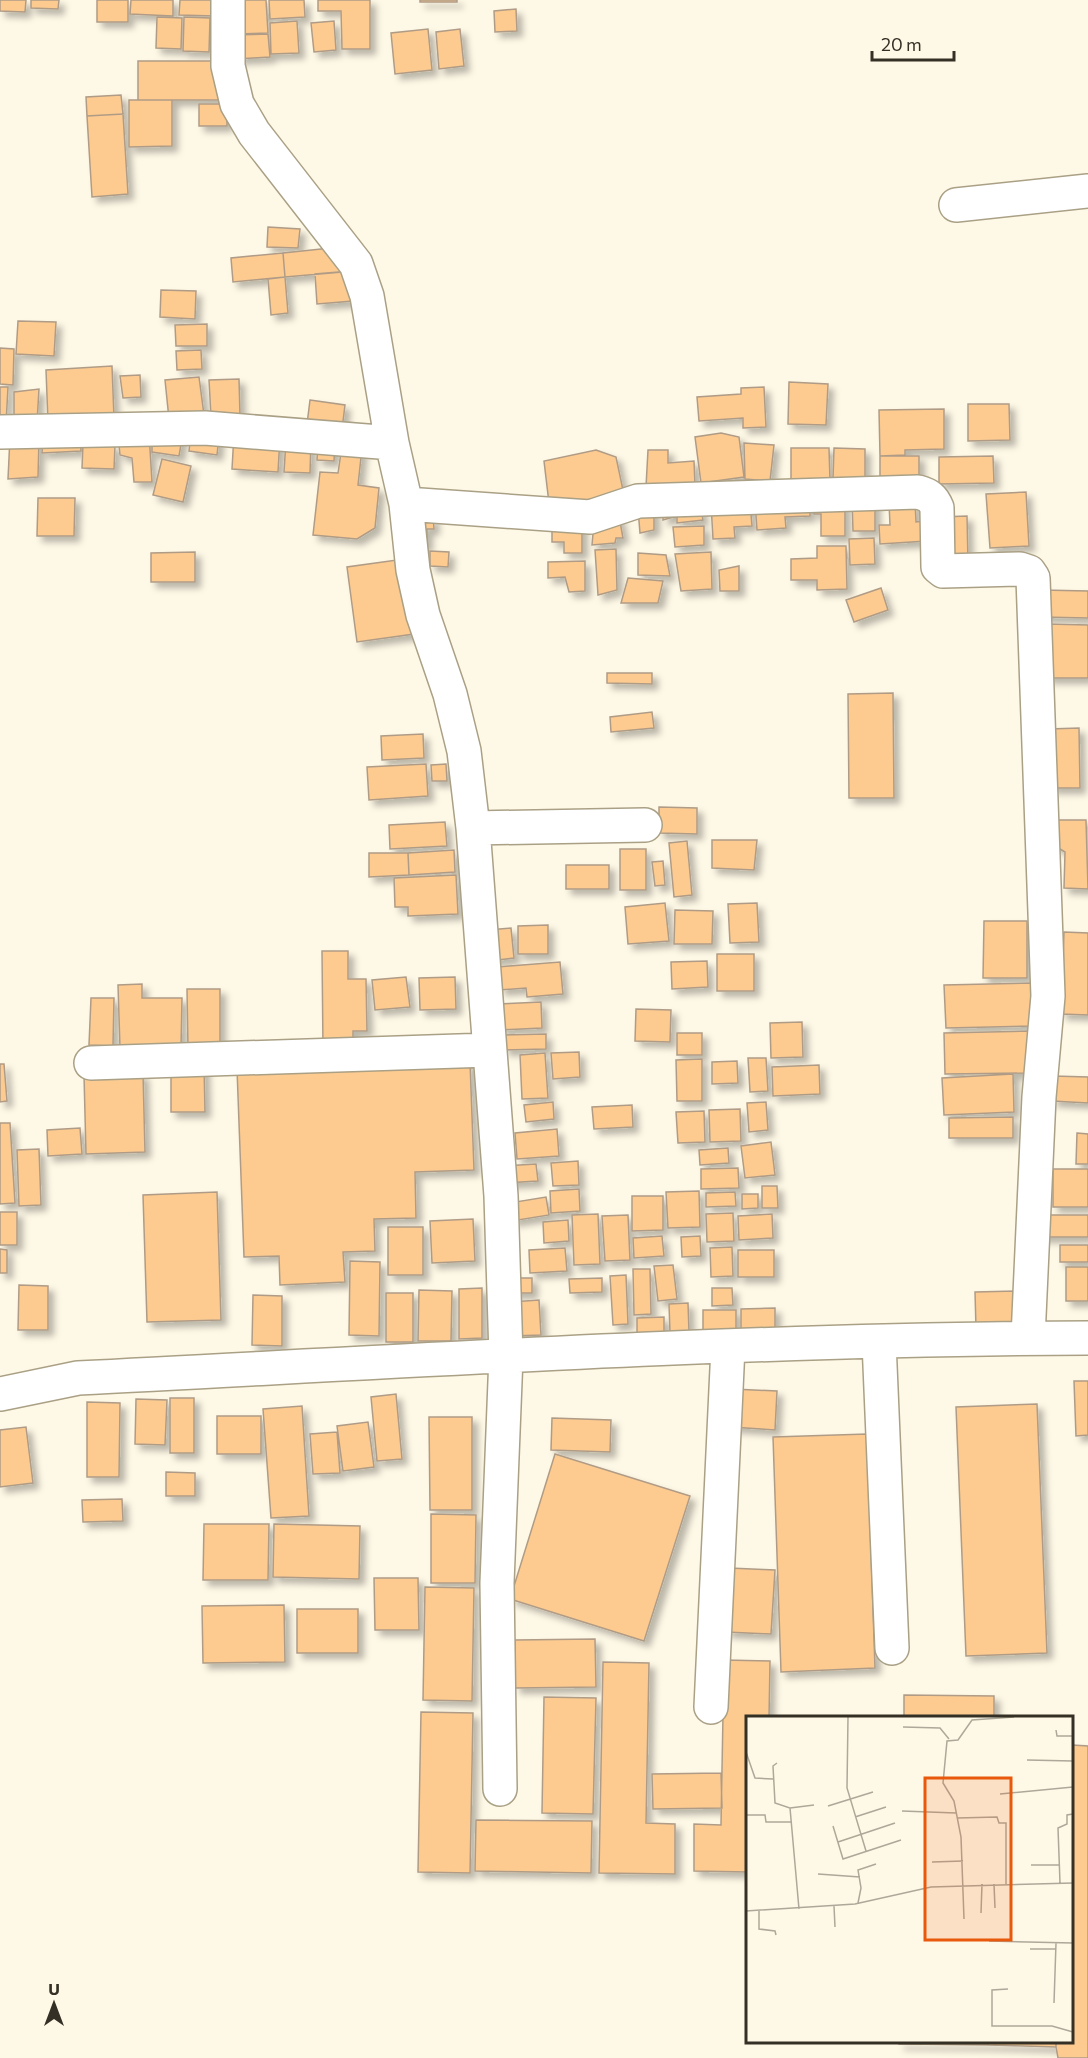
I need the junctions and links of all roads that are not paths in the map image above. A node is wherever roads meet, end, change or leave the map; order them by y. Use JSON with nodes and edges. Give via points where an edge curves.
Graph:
{"nodes":[{"id":1,"x":228,"y":0,"type":"edge"},
{"id":2,"x":1088,"y":191,"type":"edge"},
{"id":3,"x":956,"y":205,"type":"dead end"},
{"id":4,"x":0,"y":432,"type":"edge"},
{"id":5,"x":392,"y":443,"type":"junction"},
{"id":6,"x":406,"y":504,"type":"junction"},
{"id":7,"x":645,"y":825,"type":"dead end"},
{"id":8,"x":473,"y":828,"type":"junction"},
{"id":9,"x":489,"y":1050,"type":"junction"},
{"id":10,"x":91,"y":1063,"type":"dead end"},
{"id":11,"x":1028,"y":1338,"type":"junction"},
{"id":12,"x":1088,"y":1338,"type":"edge"},
{"id":13,"x":879,"y":1342,"type":"junction"},
{"id":14,"x":728,"y":1347,"type":"junction"},
{"id":15,"x":506,"y":1356,"type":"junction"},
{"id":16,"x":0,"y":1394,"type":"edge"},
{"id":17,"x":892,"y":1648,"type":"dead end"},
{"id":18,"x":711,"y":1707,"type":"dead end"},
{"id":19,"x":500,"y":1789,"type":"dead end"}],
"edges":[{"from":1,"to":5,"type":"street","via":[[228,66],[237,104],[254,133],[356,264],[367,296]]},
{"from":2,"to":3,"type":"street"},
{"from":4,"to":5,"type":"street","via":[[205,428]]},
{"from":5,"to":6,"type":"street"},
{"from":6,"to":8,"type":"street","via":[[413,570],[423,615],[450,694],[464,751]]},
{"from":6,"to":11,"type":"street","via":[[590,517],[638,501],[918,492],[928,494],[937,508],[936,561],[943,571],[1029,572],[1033,578],[1048,996],[1039,1097]]},
{"from":7,"to":8,"type":"street"},
{"from":8,"to":9,"type":"street"},
{"from":9,"to":10,"type":"street"},
{"from":9,"to":15,"type":"street","via":[[501,1196]]},
{"from":11,"to":12,"type":"street"},
{"from":11,"to":13,"type":"street"},
{"from":13,"to":14,"type":"street"},
{"from":13,"to":17,"type":"street"},
{"from":14,"to":15,"type":"street"},
{"from":14,"to":18,"type":"street"},
{"from":15,"to":16,"type":"street","via":[[78,1378]]},
{"from":15,"to":19,"type":"street","via":[[497,1583]]}]}
